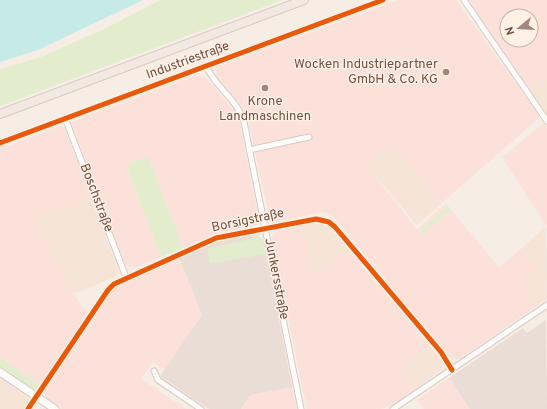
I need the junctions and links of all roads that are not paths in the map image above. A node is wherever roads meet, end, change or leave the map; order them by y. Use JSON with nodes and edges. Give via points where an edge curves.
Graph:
{"nodes":[{"id":1,"x":304,"y":0,"type":"edge"},
{"id":2,"x":383,"y":0,"type":"edge"},
{"id":3,"x":464,"y":0,"type":"edge"},
{"id":4,"x":206,"y":66,"type":"junction"},
{"id":5,"x":0,"y":114,"type":"edge"},
{"id":6,"x":65,"y":118,"type":"junction"},
{"id":7,"x":547,"y":121,"type":"edge"},
{"id":8,"x":309,"y":138,"type":"dead end"},
{"id":9,"x":0,"y":143,"type":"edge"},
{"id":10,"x":249,"y":150,"type":"junction"},
{"id":11,"x":266,"y":228,"type":"junction"},
{"id":12,"x":126,"y":277,"type":"junction"},
{"id":13,"x":547,"y":305,"type":"edge"},
{"id":14,"x":452,"y":370,"type":"junction"},
{"id":15,"x":154,"y":371,"type":"dead end"},
{"id":16,"x":0,"y":372,"type":"edge"},
{"id":17,"x":37,"y":396,"type":"junction"},
{"id":18,"x":28,"y":409,"type":"edge"},
{"id":19,"x":55,"y":409,"type":"edge"},
{"id":20,"x":201,"y":409,"type":"edge"},
{"id":21,"x":302,"y":409,"type":"edge"},
{"id":22,"x":393,"y":409,"type":"edge"}],
"edges":[{"from":1,"to":5,"type":"main road"},
{"from":2,"to":4,"type":"street","name":"Industriestraße"},
{"from":3,"to":7,"type":"street"},
{"from":4,"to":6,"type":"street","name":"Industriestraße"},
{"from":4,"to":10,"type":"street","name":"Junkersstraße","via":[[210,76],[242,114]]},
{"from":6,"to":9,"type":"street","name":"Industriestraße"},
{"from":6,"to":12,"type":"street","name":"Boschstraße"},
{"from":8,"to":10,"type":"street"},
{"from":10,"to":11,"type":"street","name":"Junkersstraße"},
{"from":11,"to":12,"type":"street","name":"Borsigstraße","via":[[216,238]]},
{"from":11,"to":14,"type":"street","name":"Borsigstraße","via":[[316,218],[329,222],[408,313]]},
{"from":11,"to":21,"type":"street","name":"Junkersstraße"},
{"from":12,"to":17,"type":"street","name":"Borsigstraße","via":[[108,290]]},
{"from":13,"to":14,"type":"street"},
{"from":14,"to":22,"type":"street"},
{"from":15,"to":20,"type":"street","via":[[158,380]]},
{"from":16,"to":17,"type":"street"},
{"from":17,"to":18,"type":"street","name":"Borsigstraße"},
{"from":17,"to":19,"type":"street"}]}
